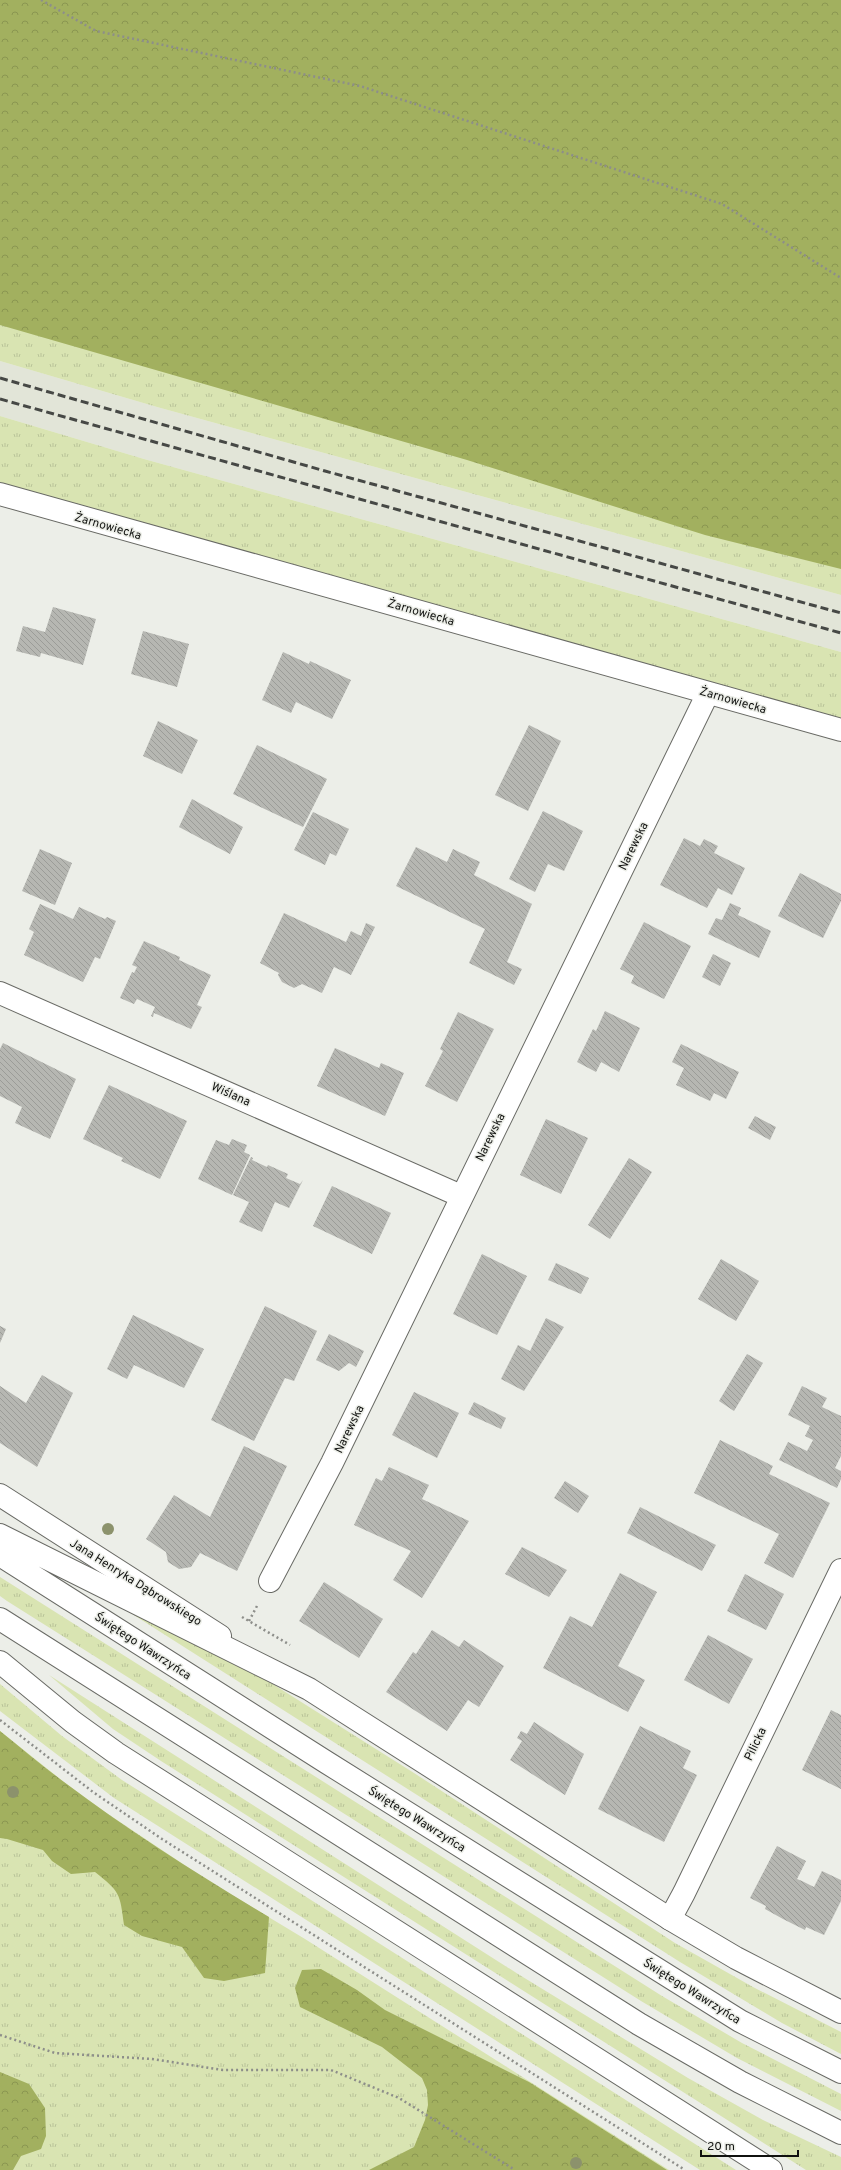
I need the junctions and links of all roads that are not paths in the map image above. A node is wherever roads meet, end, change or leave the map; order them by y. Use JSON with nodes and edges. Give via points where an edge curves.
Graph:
{"nodes":[{"id":1,"x":0,"y":494,"type":"edge"},
{"id":2,"x":708,"y":693,"type":"junction"},
{"id":3,"x":841,"y":730,"type":"edge"},
{"id":4,"x":0,"y":992,"type":"edge"},
{"id":5,"x":461,"y":1196,"type":"junction"},
{"id":6,"x":0,"y":1494,"type":"edge"},
{"id":7,"x":0,"y":1536,"type":"edge"},
{"id":8,"x":0,"y":1555,"type":"edge"},
{"id":9,"x":841,"y":1570,"type":"edge"},
{"id":10,"x":270,"y":1581,"type":"dead end"},
{"id":11,"x":0,"y":1619,"type":"edge"},
{"id":12,"x":0,"y":1662,"type":"edge"},
{"id":13,"x":272,"y":1669,"type":"junction"},
{"id":14,"x":670,"y":1919,"type":"junction"},
{"id":15,"x":841,"y":2012,"type":"edge"},
{"id":16,"x":841,"y":2072,"type":"edge"},
{"id":17,"x":841,"y":2133,"type":"edge"},
{"id":18,"x":771,"y":2170,"type":"edge"}],
"edges":[{"from":1,"to":2,"type":"main road","name":"Żarnowiecka"},
{"from":2,"to":3,"type":"main road","name":"Żarnowiecka"},
{"from":2,"to":5,"type":"main road","name":"Narewska"},
{"from":4,"to":5,"type":"main road","name":"Wiślana"},
{"from":5,"to":10,"type":"main road","name":"Narewska","via":[[332,1464]]},
{"from":6,"to":13,"type":"main road","name":"Jana Henryka Dąbrowskiego"},
{"from":7,"to":13,"type":"main road"},
{"from":8,"to":16,"type":"main road","name":"Świętego Wawrzyńca","via":[[740,2021]]},
{"from":9,"to":14,"type":"main road","name":"Pilicka"},
{"from":11,"to":17,"type":"main road","via":[[625,2016],[746,2085]]},
{"from":12,"to":18,"type":"main road","via":[[116,1753]]},
{"from":13,"to":14,"type":"main road","via":[[352,1714]]},
{"from":14,"to":15,"type":"main road","via":[[736,1958]]}]}
